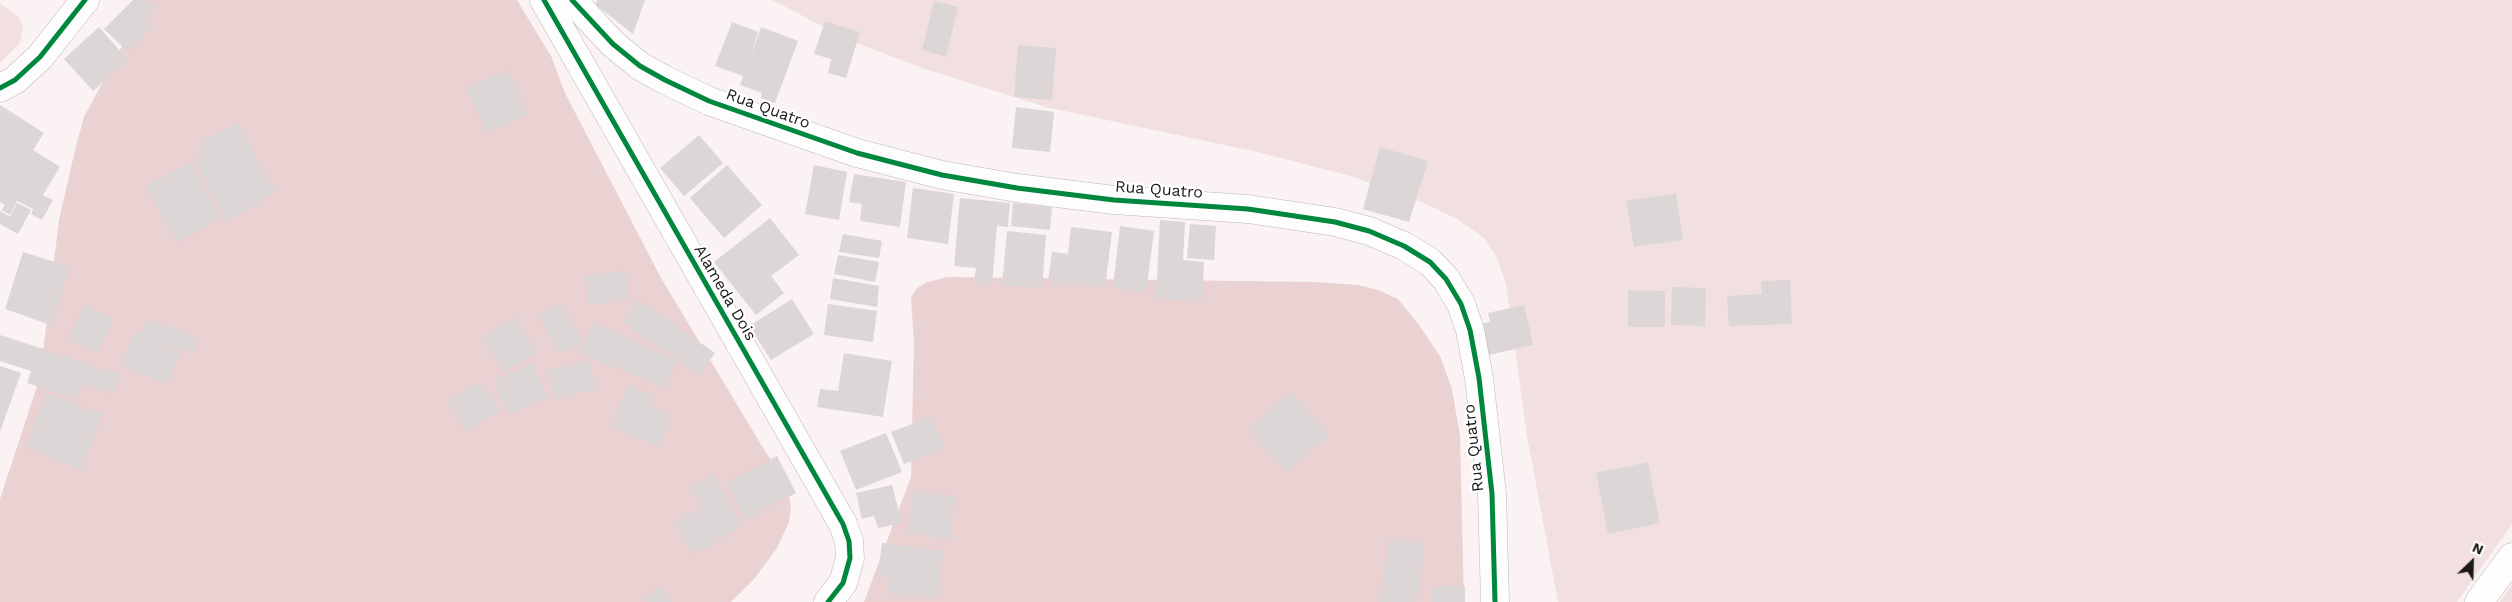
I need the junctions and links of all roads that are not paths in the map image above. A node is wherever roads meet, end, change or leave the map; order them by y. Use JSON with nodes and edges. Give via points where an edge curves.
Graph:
{"nodes":[{"id":1,"x":85,"y":0,"type":"edge"},
{"id":2,"x":544,"y":0,"type":"edge"},
{"id":3,"x":572,"y":0,"type":"edge"},
{"id":4,"x":0,"y":88,"type":"edge"},
{"id":5,"x":2512,"y":557,"type":"edge"},
{"id":6,"x":828,"y":602,"type":"edge"},
{"id":7,"x":1495,"y":602,"type":"edge"},
{"id":8,"x":2479,"y":602,"type":"edge"}],
"edges":[{"from":1,"to":4,"type":"street","via":[[40,57],[15,80]]},
{"from":2,"to":6,"type":"street","name":"Alameda Dois","via":[[843,524],[850,558],[843,583]]},
{"from":3,"to":7,"type":"street","name":"Rua Quatro","via":[[613,44],[640,66],[665,80],[709,101],[857,153],[942,175],[1017,188],[1114,200],[1248,209],[1335,222],[1369,231],[1430,262],[1446,279],[1461,304],[1472,340],[1492,494]]},
{"from":5,"to":8,"type":"street"}]}
